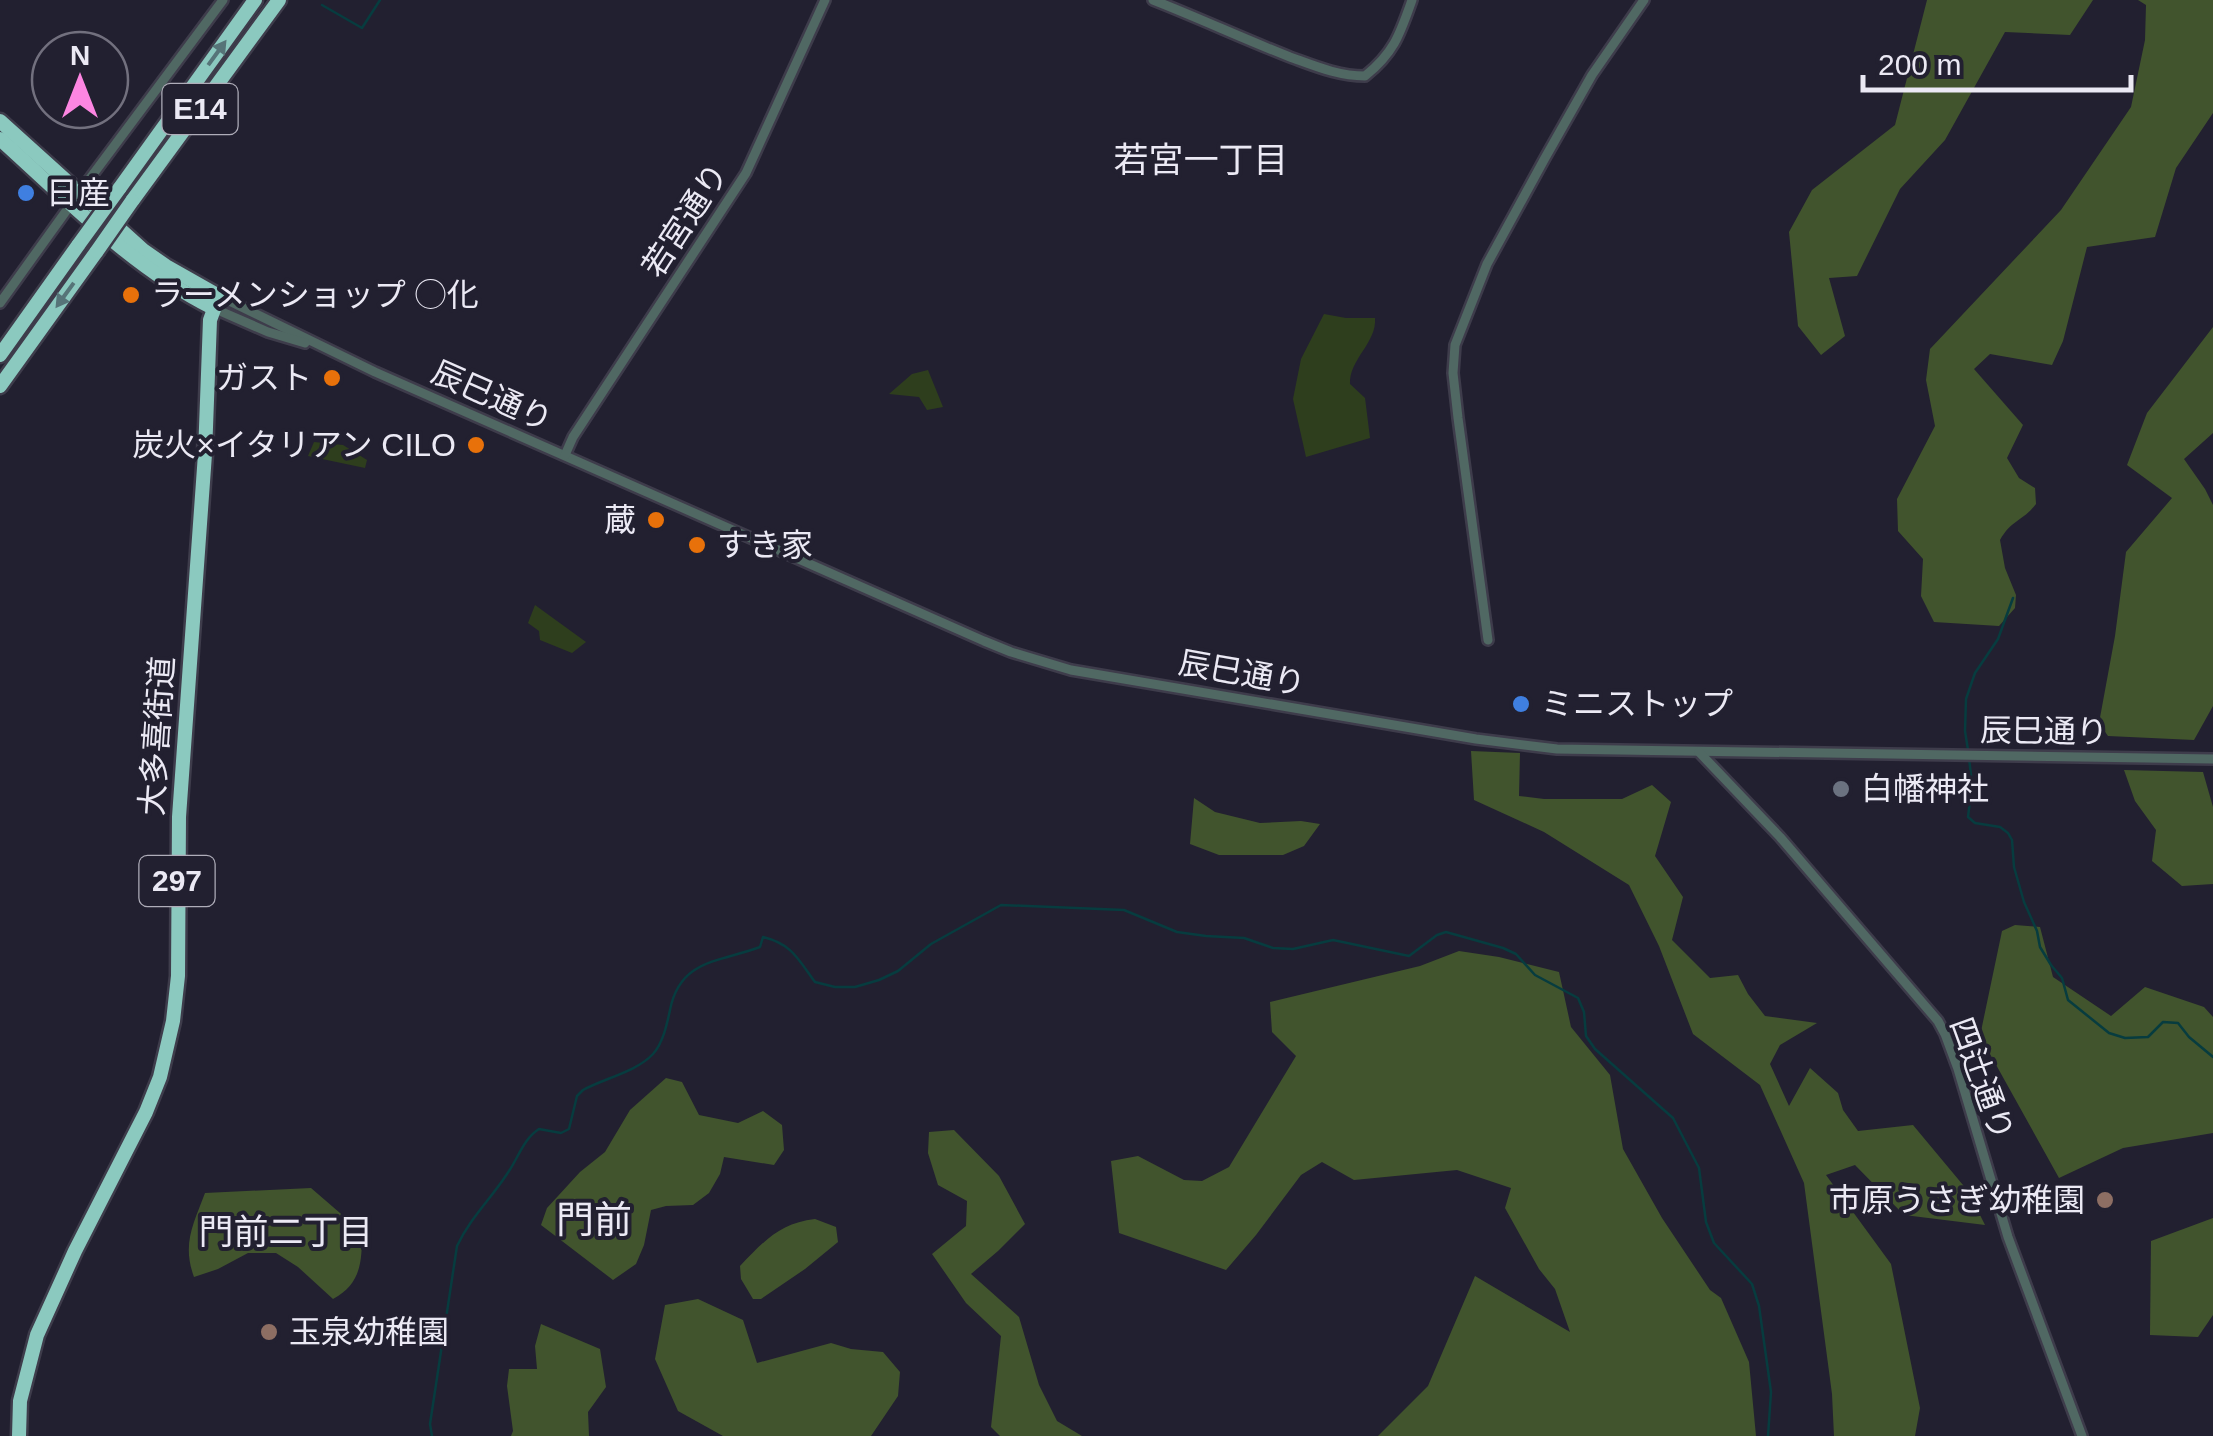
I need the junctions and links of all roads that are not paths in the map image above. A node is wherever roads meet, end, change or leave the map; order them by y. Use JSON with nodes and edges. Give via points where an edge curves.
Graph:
{"nodes":[{"id":1,"x":223,"y":0,"type":"edge"},
{"id":2,"x":280,"y":0,"type":"edge"},
{"id":3,"x":825,"y":0,"type":"edge"},
{"id":4,"x":1153,"y":0,"type":"edge"},
{"id":5,"x":1412,"y":0,"type":"edge"},
{"id":6,"x":1644,"y":0,"type":"edge"},
{"id":7,"x":253,"y":2,"type":"edge"},
{"id":8,"x":0,"y":121,"type":"edge"},
{"id":9,"x":0,"y":139,"type":"edge"},
{"id":10,"x":75,"y":198,"type":"junction"},
{"id":11,"x":216,"y":302,"type":"junction"},
{"id":12,"x":0,"y":304,"type":"edge"},
{"id":13,"x":0,"y":355,"type":"edge"},
{"id":14,"x":3,"y":382,"type":"edge"},
{"id":15,"x":564,"y":455,"type":"junction"},
{"id":16,"x":1488,"y":640,"type":"dead end"},
{"id":17,"x":1699,"y":752,"type":"junction"},
{"id":18,"x":2213,"y":760,"type":"edge"},
{"id":19,"x":18,"y":1436,"type":"edge"},
{"id":20,"x":2082,"y":1436,"type":"edge"}],
"edges":[{"from":1,"to":10,"type":"street"},
{"from":2,"to":14,"type":"highway","number":"E14","one_way":true,"bridge":true},
{"from":3,"to":15,"type":"street","name":"若宮通り","via":[[746,173]]},
{"from":4,"to":5,"type":"street","via":[[1350,76],[1365,76],[1388,54]]},
{"from":6,"to":16,"type":"street","via":[[1592,74],[1488,264],[1456,345],[1453,373]]},
{"from":13,"to":7,"type":"highway","number":"E14","one_way":true,"bridge":true},
{"from":8,"to":10,"type":"highway"},
{"from":9,"to":10,"type":"highway"},
{"from":10,"to":11,"type":"highway","via":[[144,267],[178,290]]},
{"from":10,"to":12,"type":"street"},
{"from":11,"to":15,"type":"street","name":"辰巳通り","via":[[268,332],[327,349]]},
{"from":11,"to":19,"type":"highway","name":"大多喜街道","number":"297","via":[[179,817],[172,1022],[146,1112],[40,1326]]},
{"from":15,"to":17,"type":"street","name":"辰巳通り","via":[[984,641],[1071,670],[1518,746]]},
{"from":17,"to":18,"type":"street","name":"辰巳通り"},
{"from":17,"to":20,"type":"street","name":"四辻通り","via":[[1938,1021]]}]}
